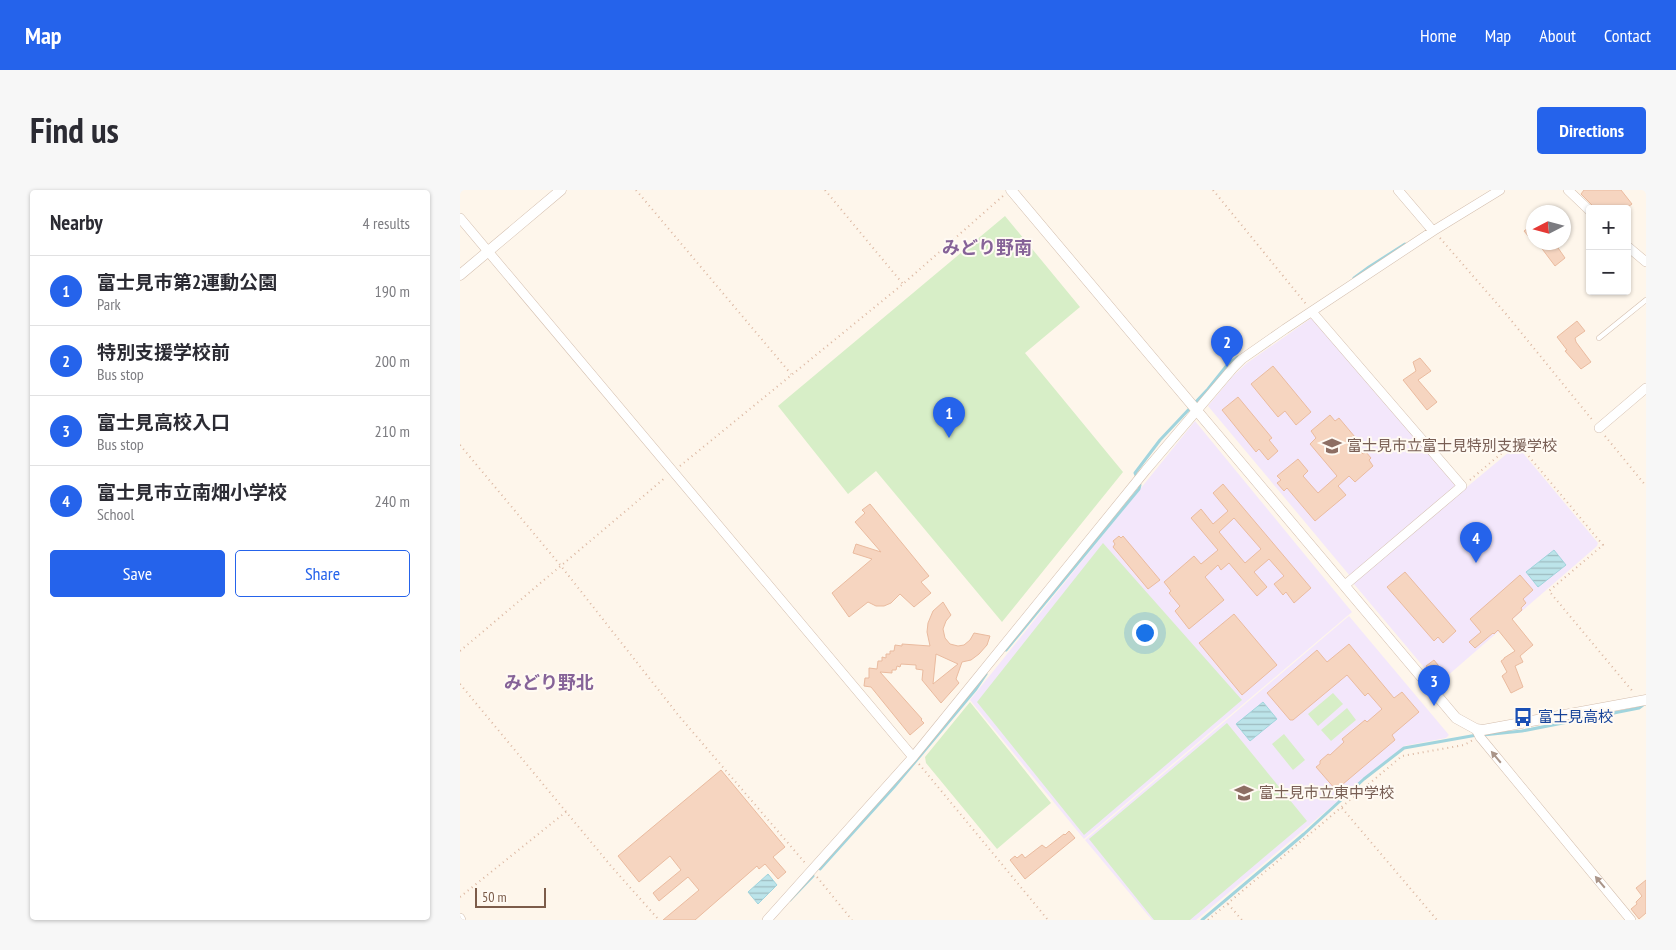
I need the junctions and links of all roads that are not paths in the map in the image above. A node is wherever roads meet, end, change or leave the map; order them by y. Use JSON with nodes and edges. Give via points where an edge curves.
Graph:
{"nodes":[{"id":1,"x":562,"y":190,"type":"edge"},
{"id":2,"x":1011,"y":190,"type":"edge"},
{"id":3,"x":1398,"y":190,"type":"edge"},
{"id":4,"x":1500,"y":190,"type":"edge"},
{"id":5,"x":1568,"y":190,"type":"edge"},
{"id":6,"x":1586,"y":207,"type":"edge"},
{"id":7,"x":460,"y":218,"type":"edge"},
{"id":8,"x":1433,"y":231,"type":"junction"},
{"id":9,"x":1631,"y":249,"type":"edge"},
{"id":10,"x":488,"y":251,"type":"junction"},
{"id":11,"x":1646,"y":262,"type":"edge"},
{"id":12,"x":460,"y":274,"type":"edge"},
{"id":13,"x":1646,"y":300,"type":"edge"},
{"id":14,"x":1312,"y":312,"type":"junction"},
{"id":15,"x":1599,"y":338,"type":"dead end"},
{"id":16,"x":1646,"y":388,"type":"edge"},
{"id":17,"x":1197,"y":410,"type":"junction"},
{"id":18,"x":1599,"y":428,"type":"road end"},
{"id":19,"x":1345,"y":585,"type":"junction"},
{"id":20,"x":1644,"y":701,"type":"edge"},
{"id":21,"x":1478,"y":733,"type":"junction"},
{"id":22,"x":913,"y":757,"type":"junction"},
{"id":23,"x":767,"y":920,"type":"edge"},
{"id":24,"x":1631,"y":920,"type":"edge"}],
"edges":[{"from":1,"to":10,"type":"street"},
{"from":2,"to":17,"type":"street"},
{"from":3,"to":8,"type":"street"},
{"from":4,"to":8,"type":"street"},
{"from":5,"to":6,"type":"street"},
{"from":7,"to":10,"type":"street"},
{"from":8,"to":14,"type":"street"},
{"from":9,"to":11,"type":"street"},
{"from":10,"to":12,"type":"street"},
{"from":10,"to":22,"type":"street"},
{"from":13,"to":15,"type":"lane"},
{"from":14,"to":17,"type":"street","via":[[1242,359]]},
{"from":14,"to":19,"type":"street","via":[[1462,486]]},
{"from":16,"to":18,"type":"street"},
{"from":17,"to":19,"type":"street"},
{"from":17,"to":22,"type":"street"},
{"from":19,"to":21,"type":"street","via":[[1447,709]]},
{"from":20,"to":21,"type":"street"},
{"from":24,"to":21,"type":"street","one_way":true},
{"from":22,"to":23,"type":"street"}]}
